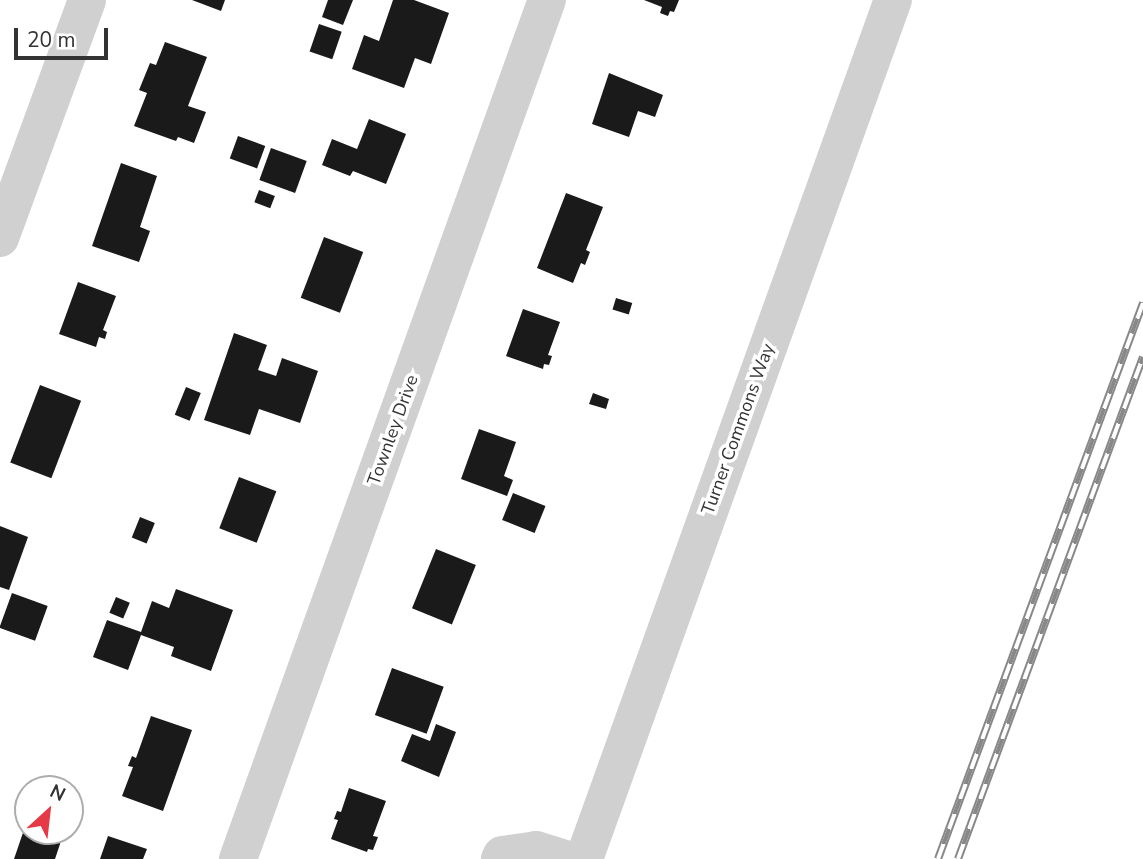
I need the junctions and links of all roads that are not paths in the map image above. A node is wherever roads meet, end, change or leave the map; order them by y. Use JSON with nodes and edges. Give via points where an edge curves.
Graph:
{"nodes":[{"id":1,"x":87,"y":0,"type":"edge"},
{"id":2,"x":547,"y":0,"type":"edge"},
{"id":3,"x":893,"y":0,"type":"edge"},
{"id":4,"x":0,"y":239,"type":"edge"},
{"id":5,"x":238,"y":859,"type":"edge"},
{"id":6,"x":499,"y":859,"type":"edge"},
{"id":7,"x":566,"y":859,"type":"edge"},
{"id":8,"x":584,"y":859,"type":"edge"}],
"edges":[{"from":1,"to":4,"type":"street"},
{"from":2,"to":5,"type":"street","name":"Townley Drive"},
{"from":3,"to":8,"type":"street","name":"Turner Commons Way"},
{"from":6,"to":7,"type":"street","via":[[536,850]]}]}
